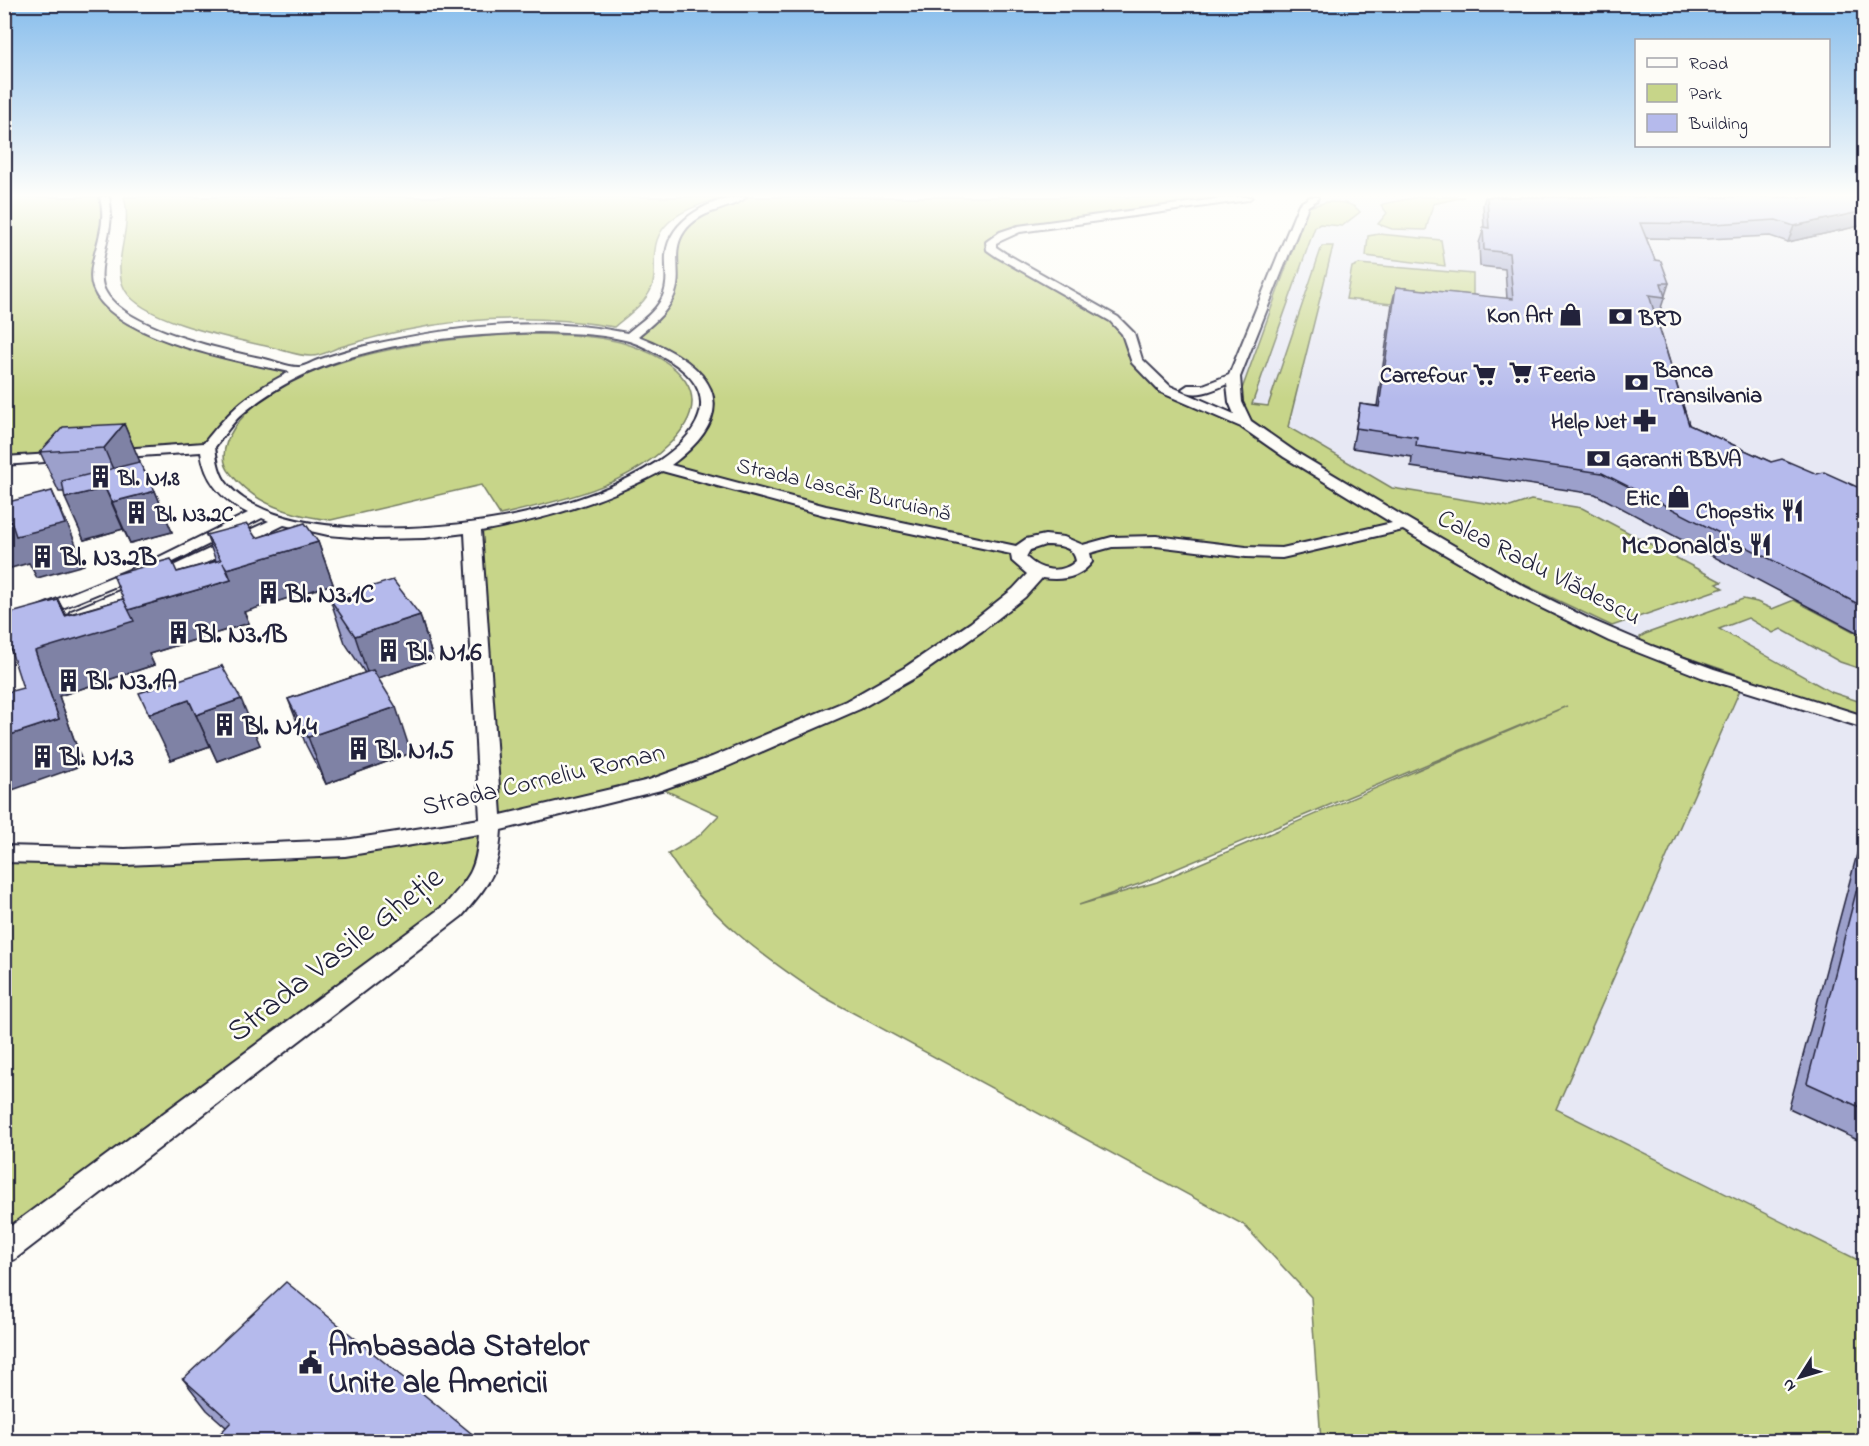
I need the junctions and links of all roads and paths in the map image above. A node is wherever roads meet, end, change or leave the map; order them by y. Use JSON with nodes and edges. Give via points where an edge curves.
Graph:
{"nodes":[{"id":1,"x":99,"y":264,"type":"edge"},
{"id":2,"x":671,"y":264,"type":"edge"},
{"id":3,"x":1018,"y":264,"type":"edge"},
{"id":4,"x":1280,"y":264,"type":"edge"},
{"id":5,"x":630,"y":337,"type":"junction"},
{"id":6,"x":302,"y":371,"type":"junction"},
{"id":7,"x":1234,"y":377,"type":"junction"},
{"id":8,"x":1184,"y":393,"type":"junction"},
{"id":9,"x":1238,"y":410,"type":"junction"},
{"id":10,"x":208,"y":447,"type":"junction"},
{"id":11,"x":4,"y":461,"type":"edge"},
{"id":12,"x":659,"y":466,"type":"junction"},
{"id":13,"x":260,"y":513,"type":"junction"},
{"id":14,"x":283,"y":520,"type":"junction"},
{"id":15,"x":1405,"y":525,"type":"junction"},
{"id":16,"x":472,"y":528,"type":"junction"},
{"id":17,"x":1081,"y":550,"type":"junction"},
{"id":18,"x":1019,"y":551,"type":"junction"},
{"id":19,"x":1038,"y":572,"type":"junction"},
{"id":20,"x":4,"y":627,"type":"edge"},
{"id":21,"x":4,"y":643,"type":"edge"},
{"id":22,"x":1864,"y":722,"type":"edge"},
{"id":23,"x":491,"y":825,"type":"junction"},
{"id":24,"x":4,"y":854,"type":"edge"},
{"id":25,"x":4,"y":1250,"type":"edge"}],
"edges":[{"from":1,"to":6,"type":"street","via":[[98,287],[104,300],[120,314],[163,335]]},
{"from":2,"to":5,"type":"street","via":[[670,291],[659,312]]},
{"from":3,"to":8,"type":"street","name":"Calea Radu Vlădescu","via":[[1114,319],[1128,333],[1136,360],[1153,378],[1165,389]]},
{"from":4,"to":7,"type":"street"},
{"from":5,"to":6,"type":"street","via":[[568,329],[470,331],[400,342]]},
{"from":5,"to":12,"type":"street","via":[[675,356],[695,371],[706,386],[709,406],[701,427]]},
{"from":6,"to":10,"type":"street","via":[[271,386],[237,410]]},
{"from":7,"to":8,"type":"street"},
{"from":7,"to":9,"type":"street"},
{"from":8,"to":9,"type":"street","name":"Calea Radu Vlădescu"},
{"from":8,"to":9,"type":"street","name":"Calea Radu Vlădescu"},
{"from":9,"to":15,"type":"street","name":"Calea Radu Vlădescu"},
{"from":10,"to":11,"type":"street"},
{"from":10,"to":13,"type":"street","via":[[212,475],[226,494]]},
{"from":12,"to":16,"type":"street","via":[[616,489],[555,510]]},
{"from":12,"to":18,"type":"street","name":"Strada Lascăr Buruiană","via":[[824,510]]},
{"from":13,"to":14,"type":"street"},
{"from":13,"to":20,"type":"street","via":[[129,577]]},
{"from":14,"to":16,"type":"street","via":[[378,533]]},
{"from":14,"to":21,"type":"street","via":[[130,593]]},
{"from":15,"to":17,"type":"street","via":[[1282,553],[1156,541],[1112,542]]},
{"from":15,"to":22,"type":"street","name":"Calea Radu Vlădescu","via":[[1526,594],[1617,638]]},
{"from":16,"to":23,"type":"street","name":"Strada Vasile Gheție"},
{"from":17,"to":18,"type":"street","via":[[1065,542],[1045,540]]},
{"from":17,"to":19,"type":"street","via":[[1084,562],[1077,569],[1053,574]]},
{"from":18,"to":19,"type":"street","via":[[1023,566]]},
{"from":19,"to":23,"type":"street","name":"Strada Corneliu Roman","via":[[1019,593],[976,627],[911,672],[853,705],[720,762],[654,784]]},
{"from":23,"to":24,"type":"street","name":"Strada Corneliu Roman","via":[[345,848],[125,857]]},
{"from":23,"to":25,"type":"street","name":"Strada Vasile Gheție","via":[[483,877],[454,910]]}]}
